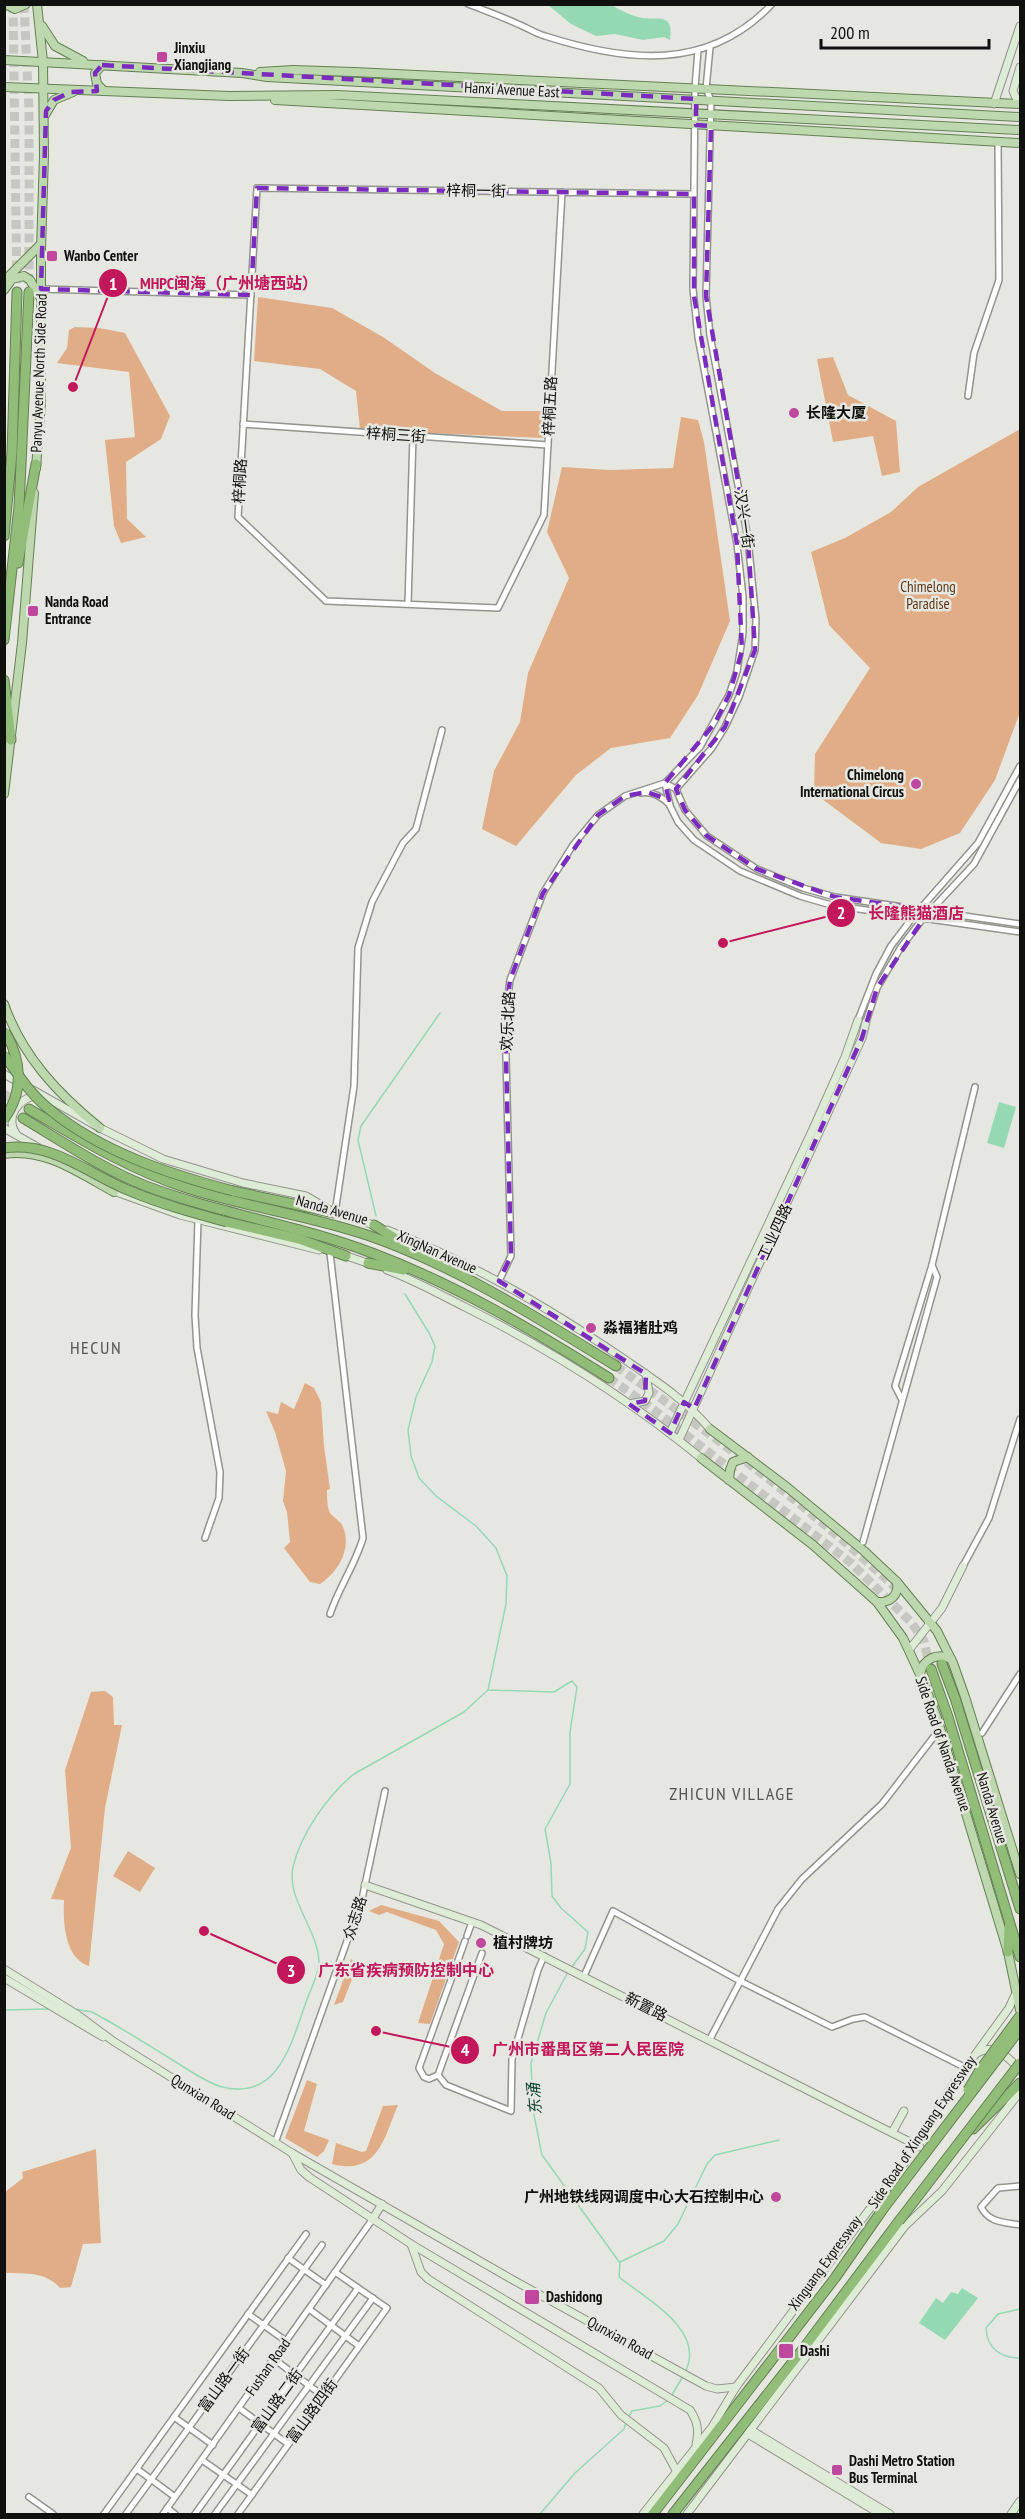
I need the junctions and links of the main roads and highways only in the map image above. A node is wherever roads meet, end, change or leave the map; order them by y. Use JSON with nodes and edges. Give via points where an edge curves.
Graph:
{"nodes":[{"id":1,"x":5,"y":4,"type":"edge"},
{"id":2,"x":26,"y":4,"type":"edge"},
{"id":3,"x":37,"y":4,"type":"edge"},
{"id":4,"x":39,"y":18,"type":"junction"},
{"id":5,"x":4,"y":60,"type":"edge"},
{"id":6,"x":43,"y":62,"type":"junction"},
{"id":7,"x":92,"y":63,"type":"junction"},
{"id":8,"x":102,"y":65,"type":"junction"},
{"id":9,"x":242,"y":73,"type":"junction"},
{"id":10,"x":4,"y":87,"type":"edge"},
{"id":11,"x":44,"y":89,"type":"junction"},
{"id":12,"x":77,"y":90,"type":"junction"},
{"id":13,"x":104,"y":91,"type":"junction"},
{"id":14,"x":229,"y":96,"type":"junction"},
{"id":15,"x":1018,"y":105,"type":"edge"},
{"id":16,"x":1020,"y":117,"type":"edge"},
{"id":17,"x":44,"y":121,"type":"junction"},
{"id":18,"x":1020,"y":130,"type":"edge"},
{"id":19,"x":1020,"y":142,"type":"edge"},
{"id":20,"x":41,"y":244,"type":"junction"},
{"id":21,"x":4,"y":280,"type":"edge"},
{"id":22,"x":4,"y":290,"type":"edge"},
{"id":23,"x":17,"y":292,"type":"tunnel mouth"},
{"id":24,"x":29,"y":292,"type":"tunnel mouth"},
{"id":25,"x":41,"y":300,"type":"junction"},
{"id":26,"x":36,"y":464,"type":"junction"},
{"id":27,"x":4,"y":536,"type":"edge"},
{"id":28,"x":7,"y":618,"type":"junction"},
{"id":29,"x":4,"y":640,"type":"edge"},
{"id":30,"x":4,"y":680,"type":"edge"},
{"id":31,"x":11,"y":740,"type":"junction"},
{"id":32,"x":4,"y":794,"type":"edge"},
{"id":33,"x":4,"y":1004,"type":"edge"},
{"id":34,"x":4,"y":1031,"type":"edge"},
{"id":35,"x":4,"y":1055,"type":"edge"},
{"id":36,"x":29,"y":1109,"type":"tunnel mouth"},
{"id":37,"x":23,"y":1118,"type":"tunnel mouth"},
{"id":38,"x":4,"y":1119,"type":"edge"},
{"id":39,"x":100,"y":1128,"type":"road end"},
{"id":40,"x":4,"y":1148,"type":"edge"},
{"id":41,"x":4,"y":1154,"type":"edge"},
{"id":42,"x":114,"y":1192,"type":"road end"},
{"id":43,"x":335,"y":1213,"type":"road end"},
{"id":44,"x":374,"y":1225,"type":"road end"},
{"id":45,"x":346,"y":1256,"type":"road end"},
{"id":46,"x":432,"y":1261,"type":"junction"},
{"id":47,"x":368,"y":1263,"type":"road end"},
{"id":48,"x":423,"y":1274,"type":"junction"},
{"id":49,"x":616,"y":1366,"type":"tunnel mouth"},
{"id":50,"x":609,"y":1378,"type":"tunnel mouth"},
{"id":51,"x":710,"y":1429,"type":"road end"},
{"id":52,"x":748,"y":1457,"type":"junction"},
{"id":53,"x":701,"y":1458,"type":"road end"},
{"id":54,"x":729,"y":1480,"type":"junction"},
{"id":55,"x":897,"y":1582,"type":"junction"},
{"id":56,"x":877,"y":1602,"type":"junction"},
{"id":57,"x":946,"y":1662,"type":"junction"},
{"id":58,"x":931,"y":1669,"type":"tunnel mouth"},
{"id":59,"x":920,"y":1674,"type":"junction"},
{"id":60,"x":1020,"y":1874,"type":"edge"},
{"id":61,"x":1020,"y":1909,"type":"edge"},
{"id":62,"x":1009,"y":1919,"type":"junction"},
{"id":63,"x":1008,"y":1952,"type":"junction"},
{"id":64,"x":1020,"y":1957,"type":"edge"},
{"id":65,"x":1020,"y":2010,"type":"edge"},
{"id":66,"x":1020,"y":2016,"type":"edge"},
{"id":67,"x":1020,"y":2030,"type":"edge"},
{"id":68,"x":1020,"y":2062,"type":"edge"},
{"id":69,"x":1020,"y":2089,"type":"edge"},
{"id":70,"x":959,"y":2110,"type":"junction"},
{"id":71,"x":960,"y":2141,"type":"junction"},
{"id":72,"x":653,"y":2514,"type":"edge"},
{"id":73,"x":673,"y":2514,"type":"edge"}],
"edges":[{"from":1,"to":2,"type":"main road","via":[[15,9]]},
{"from":3,"to":4,"type":"main road","name":"Panyu Avenue North Side Road"},
{"from":4,"to":6,"type":"main road","name":"Panyu Avenue North Side Road"},
{"from":4,"to":7,"type":"main road","via":[[55,46]]},
{"from":5,"to":6,"type":"main road","name":"Hanxi Avenue East"},
{"from":6,"to":7,"type":"main road","name":"Hanxi Avenue East"},
{"from":6,"to":11,"type":"main road","name":"Panyu Avenue North Side Road"},
{"from":7,"to":8,"type":"main road","name":"Hanxi Avenue East"},
{"from":8,"to":9,"type":"main road","name":"Hanxi Avenue East"},
{"from":8,"to":13,"type":"main road","via":[[95,73],[97,84]]},
{"from":9,"to":15,"type":"main road","via":[[333,71]]},
{"from":9,"to":16,"type":"main road","name":"Hanxi Avenue East"},
{"from":10,"to":11,"type":"main road","name":"Hanxi Avenue East"},
{"from":11,"to":12,"type":"main road","name":"Hanxi Avenue East"},
{"from":11,"to":17,"type":"main road","name":"Panyu Avenue North Side Road"},
{"from":12,"to":13,"type":"main road","name":"Hanxi Avenue East"},
{"from":12,"to":17,"type":"main road","via":[[54,100]]},
{"from":13,"to":14,"type":"main road","name":"Hanxi Avenue East"},
{"from":14,"to":18,"type":"main road","name":"Hanxi Avenue East","via":[[337,95]]},
{"from":14,"to":19,"type":"main road"},
{"from":17,"to":20,"type":"main road","name":"Panyu Avenue North Side Road"},
{"from":20,"to":21,"type":"main road"},
{"from":20,"to":25,"type":"main road","name":"Panyu Avenue North Side Road"},
{"from":22,"to":25,"type":"main road","via":[[12,279],[24,276]]},
{"from":23,"to":27,"type":"highway","via":[[12,453]]},
{"from":24,"to":28,"type":"highway","via":[[19,507]]},
{"from":25,"to":26,"type":"main road","name":"Panyu Avenue North Side Road","via":[[41,403]]},
{"from":26,"to":28,"type":"highway"},
{"from":26,"to":31,"type":"main road","name":"Panyu Avenue North Side Road"},
{"from":28,"to":29,"type":"highway"},
{"from":30,"to":31,"type":"highway"},
{"from":31,"to":32,"type":"main road","name":"Panyu Avenue North Side Road"},
{"from":33,"to":39,"type":"main road","via":[[41,1072]]},
{"from":34,"to":38,"type":"highway","bridge":true,"via":[[16,1055],[19,1080],[12,1108]]},
{"from":35,"to":43,"type":"highway","bridge":true,"via":[[29,1090],[48,1108],[73,1126],[145,1163],[233,1191]]},
{"from":36,"to":46,"type":"highway","name":"Nanda Avenue","via":[[109,1155],[167,1181],[333,1225]]},
{"from":37,"to":48,"type":"highway","name":"Nanda Avenue","via":[[86,1157],[145,1185],[227,1212],[331,1238]]},
{"from":40,"to":45,"type":"highway","bridge":true,"via":[[47,1150],[152,1200],[299,1239]]},
{"from":41,"to":42,"type":"main road","via":[[23,1152],[52,1159]]},
{"from":44,"to":46,"type":"highway"},
{"from":46,"to":49,"type":"highway","name":"Nanda Avenue","via":[[519,1306]]},
{"from":47,"to":48,"type":"highway"},
{"from":48,"to":50,"type":"highway","name":"Nanda Avenue","via":[[513,1318]]},
{"from":51,"to":52,"type":"main road"},
{"from":52,"to":54,"type":"main road","via":[[733,1462]]},
{"from":52,"to":55,"type":"main road"},
{"from":53,"to":54,"type":"main road","name":"Side Road of Nanda Avenue"},
{"from":54,"to":56,"type":"main road","name":"Side Road of Nanda Avenue","via":[[841,1568]]},
{"from":55,"to":56,"type":"main road","via":[[892,1599]]},
{"from":55,"to":57,"type":"main road","via":[[931,1623]]},
{"from":56,"to":59,"type":"main road","name":"Side Road of Nanda Avenue","via":[[897,1627]]},
{"from":57,"to":59,"type":"main road","via":[[943,1656],[930,1658]]},
{"from":57,"to":60,"type":"main road","via":[[965,1697]]},
{"from":57,"to":61,"type":"highway","name":"Nanda Avenue"},
{"from":58,"to":62,"type":"highway","name":"Nanda Avenue"},
{"from":59,"to":63,"type":"main road","name":"Side Road of Nanda Avenue"},
{"from":62,"to":63,"type":"highway"},
{"from":62,"to":64,"type":"highway","name":"Nanda Avenue"},
{"from":63,"to":65,"type":"main road","name":"Side Road of Nanda Avenue"},
{"from":66,"to":70,"type":"highway","bridge":true,"via":[[974,2079]]},
{"from":67,"to":70,"type":"highway","name":"Xinguang Expressway","bridge":true},
{"from":68,"to":71,"type":"highway","bridge":true},
{"from":69,"to":71,"type":"highway","bridge":true},
{"from":70,"to":72,"type":"highway","name":"Xinguang Expressway","bridge":true},
{"from":71,"to":73,"type":"highway","bridge":true}]}
